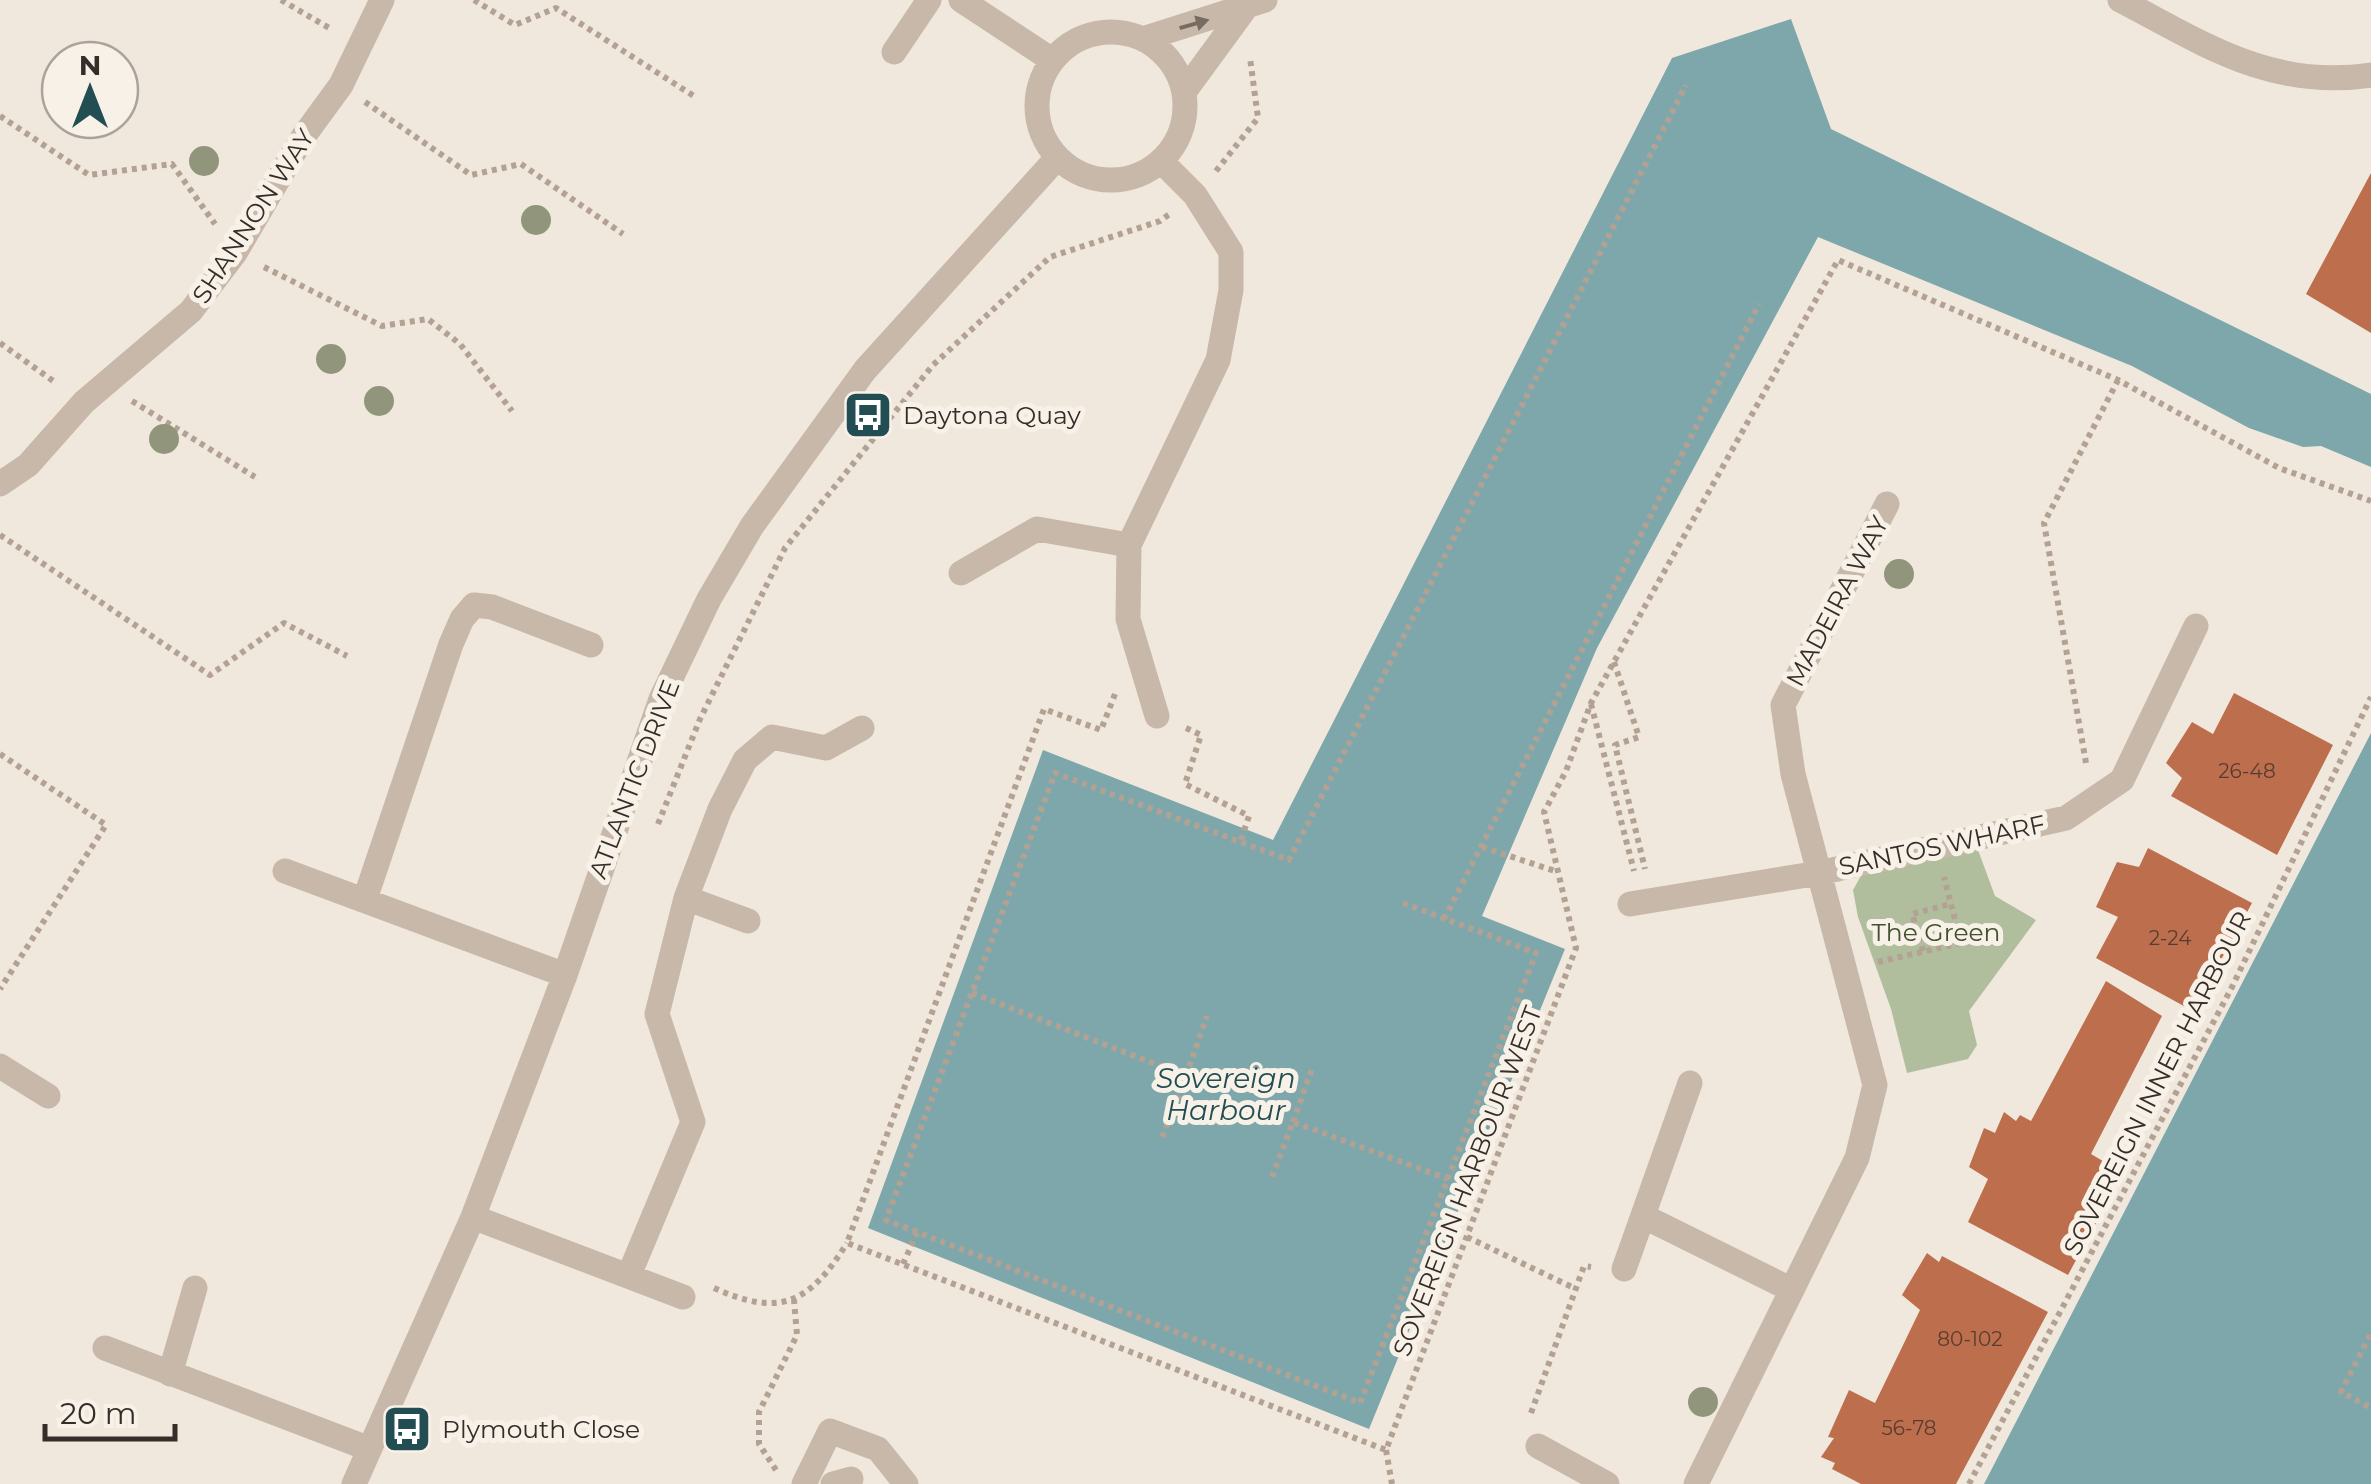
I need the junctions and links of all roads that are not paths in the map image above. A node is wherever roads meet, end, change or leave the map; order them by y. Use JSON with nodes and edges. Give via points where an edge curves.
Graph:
{"nodes":[{"id":1,"x":382,"y":0,"type":"edge"},
{"id":2,"x":929,"y":0,"type":"edge"},
{"id":3,"x":961,"y":0,"type":"edge"},
{"id":4,"x":2120,"y":0,"type":"edge"},
{"id":5,"x":1255,"y":5,"type":"edge"},
{"id":6,"x":1143,"y":38,"type":"junction"},
{"id":7,"x":894,"y":52,"type":"dead end"},
{"id":8,"x":1052,"y":60,"type":"junction"},
{"id":9,"x":2371,"y":75,"type":"edge"},
{"id":10,"x":1184,"y":92,"type":"junction"},
{"id":11,"x":1057,"y":158,"type":"junction"},
{"id":12,"x":1161,"y":161,"type":"junction"},
{"id":13,"x":0,"y":484,"type":"edge"},
{"id":14,"x":1887,"y":504,"type":"dead end"},
{"id":15,"x":1130,"y":544,"type":"junction"},
{"id":16,"x":961,"y":572,"type":"dead end"},
{"id":17,"x":2196,"y":626,"type":"dead end"},
{"id":18,"x":590,"y":644,"type":"dead end"},
{"id":19,"x":1157,"y":716,"type":"road end"},
{"id":20,"x":862,"y":728,"type":"dead end"},
{"id":21,"x":284,"y":870,"type":"dead end"},
{"id":22,"x":1819,"y":873,"type":"junction"},
{"id":23,"x":686,"y":898,"type":"junction"},
{"id":24,"x":365,"y":899,"type":"junction"},
{"id":25,"x":1641,"y":902,"type":"road end"},
{"id":26,"x":748,"y":921,"type":"dead end"},
{"id":27,"x":565,"y":975,"type":"junction"},
{"id":28,"x":0,"y":1066,"type":"edge"},
{"id":29,"x":1690,"y":1083,"type":"dead end"},
{"id":30,"x":48,"y":1096,"type":"dead end"},
{"id":31,"x":1643,"y":1216,"type":"junction"},
{"id":32,"x":473,"y":1217,"type":"junction"},
{"id":33,"x":1624,"y":1269,"type":"road end"},
{"id":34,"x":630,"y":1275,"type":"junction"},
{"id":35,"x":195,"y":1288,"type":"dead end"},
{"id":36,"x":1792,"y":1290,"type":"junction"},
{"id":37,"x":683,"y":1298,"type":"road end"},
{"id":38,"x":105,"y":1348,"type":"dead end"},
{"id":39,"x":170,"y":1374,"type":"junction"},
{"id":40,"x":1538,"y":1446,"type":"road end"},
{"id":41,"x":366,"y":1448,"type":"junction"},
{"id":42,"x":354,"y":1484,"type":"edge"},
{"id":43,"x":804,"y":1484,"type":"edge"},
{"id":44,"x":906,"y":1484,"type":"edge"},
{"id":45,"x":1608,"y":1484,"type":"edge"},
{"id":46,"x":1696,"y":1484,"type":"edge"}],
"edges":[{"from":1,"to":13,"type":"street","name":"SHANNON WAY","via":[[340,85],[192,311]]},
{"from":2,"to":7,"type":"street"},
{"from":3,"to":8,"type":"street"},
{"from":4,"to":9,"type":"street","via":[[2237,62],[2284,76]]},
{"from":6,"to":5,"type":"street","one_way":true},
{"from":5,"to":10,"type":"street"},
{"from":6,"to":8,"type":"street","via":[[1093,34]]},
{"from":6,"to":10,"type":"street","via":[[1176,70]]},
{"from":8,"to":11,"type":"street","via":[[1036,99],[1041,131]]},
{"from":10,"to":12,"type":"street","via":[[1184,117]]},
{"from":11,"to":12,"type":"street","via":[[1076,172],[1120,180]]},
{"from":11,"to":27,"type":"street","name":"ATLANTIC DRIVE","via":[[865,370],[752,526],[661,699]]},
{"from":12,"to":15,"type":"street","via":[[1195,196],[1231,252],[1231,290],[1218,360]]},
{"from":14,"to":22,"type":"street","name":"MADEIRA WAY","via":[[1783,705]]},
{"from":15,"to":16,"type":"street","via":[[1037,529]]},
{"from":15,"to":19,"type":"street","via":[[1128,620]]},
{"from":17,"to":22,"type":"street","name":"SANTOS WHARF","via":[[2122,780],[2066,818]]},
{"from":18,"to":24,"type":"street","via":[[474,605],[452,644]]},
{"from":20,"to":23,"type":"street","via":[[826,748],[772,738],[745,760]]},
{"from":21,"to":24,"type":"street"},
{"from":22,"to":25,"type":"street"},
{"from":22,"to":36,"type":"street","name":"MADEIRA WAY","via":[[1875,1085],[1856,1158]]},
{"from":23,"to":26,"type":"street"},
{"from":23,"to":34,"type":"street","via":[[657,1014],[693,1122]]},
{"from":24,"to":27,"type":"street"},
{"from":27,"to":32,"type":"street","name":"ATLANTIC DRIVE"},
{"from":28,"to":30,"type":"street"},
{"from":29,"to":31,"type":"street"},
{"from":31,"to":33,"type":"street"},
{"from":31,"to":36,"type":"street"},
{"from":32,"to":34,"type":"street"},
{"from":32,"to":41,"type":"street","name":"ATLANTIC DRIVE"},
{"from":34,"to":37,"type":"street"},
{"from":35,"to":39,"type":"street"},
{"from":36,"to":46,"type":"street","name":"MADEIRA WAY"},
{"from":38,"to":39,"type":"street"},
{"from":39,"to":41,"type":"street"},
{"from":40,"to":45,"type":"street"},
{"from":41,"to":42,"type":"street","name":"ATLANTIC DRIVE"},
{"from":43,"to":44,"type":"street","via":[[830,1430],[878,1449]]}]}
